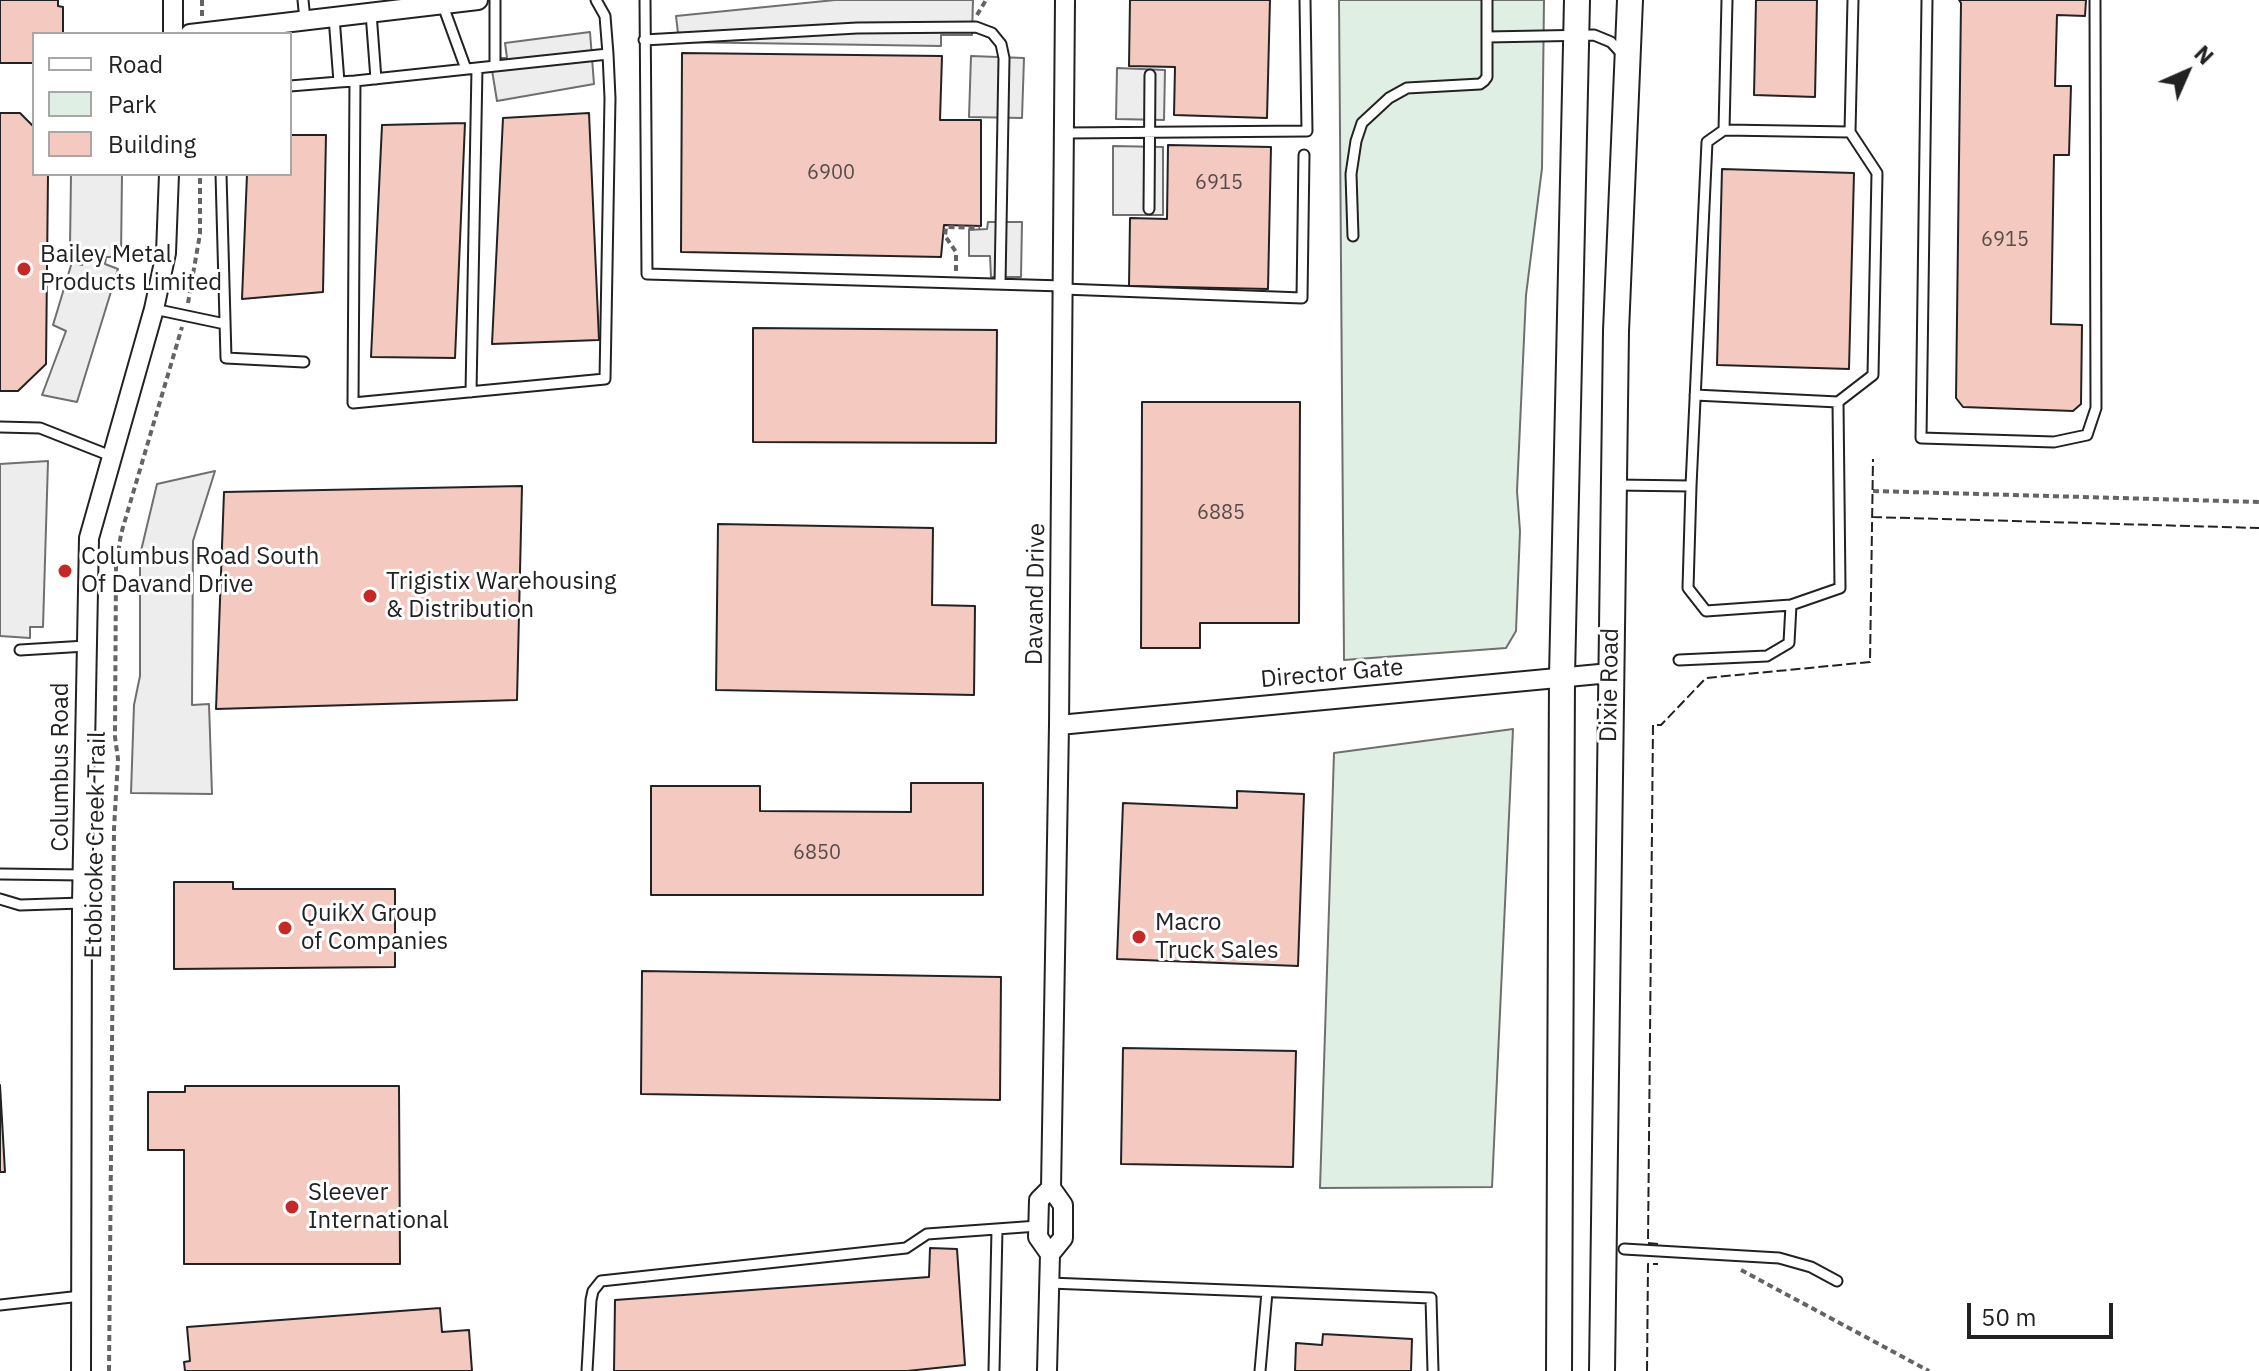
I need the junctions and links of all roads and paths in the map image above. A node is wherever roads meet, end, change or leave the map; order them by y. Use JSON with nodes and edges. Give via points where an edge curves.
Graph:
{"nodes":[{"id":1,"x":173,"y":0,"type":"edge"},
{"id":2,"x":303,"y":0,"type":"edge"},
{"id":3,"x":478,"y":0,"type":"edge"},
{"id":4,"x":495,"y":0,"type":"edge"},
{"id":5,"x":596,"y":0,"type":"edge"},
{"id":6,"x":645,"y":0,"type":"edge"},
{"id":7,"x":1065,"y":0,"type":"edge"},
{"id":8,"x":1305,"y":0,"type":"edge"},
{"id":9,"x":1487,"y":0,"type":"edge"},
{"id":10,"x":1577,"y":0,"type":"edge"},
{"id":11,"x":1630,"y":0,"type":"edge"},
{"id":12,"x":1727,"y":0,"type":"edge"},
{"id":13,"x":1853,"y":0,"type":"edge"},
{"id":14,"x":1927,"y":0,"type":"edge"},
{"id":15,"x":2095,"y":0,"type":"edge"},
{"id":16,"x":442,"y":2,"type":"edge"},
{"id":17,"x":371,"y":13,"type":"junction"},
{"id":18,"x":334,"y":17,"type":"junction"},
{"id":19,"x":305,"y":20,"type":"junction"},
{"id":20,"x":173,"y":32,"type":"edge"},
{"id":21,"x":206,"y":32,"type":"edge"},
{"id":22,"x":1576,"y":34,"type":"junction"},
{"id":23,"x":1487,"y":37,"type":"junction"},
{"id":24,"x":644,"y":40,"type":"junction"},
{"id":25,"x":608,"y":54,"type":"junction"},
{"id":26,"x":1627,"y":60,"type":"junction"},
{"id":27,"x":495,"y":66,"type":"junction"},
{"id":28,"x":477,"y":68,"type":"junction"},
{"id":29,"x":466,"y":69,"type":"junction"},
{"id":30,"x":1150,"y":75,"type":"dead end"},
{"id":31,"x":376,"y":79,"type":"junction"},
{"id":32,"x":355,"y":81,"type":"junction"},
{"id":33,"x":339,"y":82,"type":"junction"},
{"id":34,"x":292,"y":86,"type":"edge"},
{"id":35,"x":1724,"y":130,"type":"junction"},
{"id":36,"x":1150,"y":132,"type":"junction"},
{"id":37,"x":1850,"y":132,"type":"junction"},
{"id":38,"x":1065,"y":133,"type":"junction"},
{"id":39,"x":1304,"y":155,"type":"dead end"},
{"id":40,"x":169,"y":176,"type":"edge"},
{"id":41,"x":200,"y":176,"type":"edge"},
{"id":42,"x":221,"y":176,"type":"edge"},
{"id":43,"x":1149,"y":209,"type":"dead end"},
{"id":44,"x":980,"y":228,"type":"dead end"},
{"id":45,"x":1353,"y":236,"type":"dead end"},
{"id":46,"x":956,"y":281,"type":"junction"},
{"id":47,"x":1000,"y":284,"type":"junction"},
{"id":48,"x":1063,"y":287,"type":"junction"},
{"id":49,"x":188,"y":302,"type":"dead end"},
{"id":50,"x":154,"y":309,"type":"junction"},
{"id":51,"x":225,"y":324,"type":"junction"},
{"id":52,"x":182,"y":328,"type":"dead end"},
{"id":53,"x":304,"y":362,"type":"dead end"},
{"id":54,"x":471,"y":392,"type":"junction"},
{"id":55,"x":1695,"y":395,"type":"junction"},
{"id":56,"x":1838,"y":402,"type":"junction"},
{"id":57,"x":0,"y":427,"type":"edge"},
{"id":58,"x":111,"y":456,"type":"junction"},
{"id":59,"x":1613,"y":485,"type":"junction"},
{"id":60,"x":1691,"y":486,"type":"junction"},
{"id":61,"x":1873,"y":491,"type":"dead end"},
{"id":62,"x":2259,"y":502,"type":"edge"},
{"id":63,"x":1791,"y":605,"type":"junction"},
{"id":64,"x":86,"y":646,"type":"junction"},
{"id":65,"x":20,"y":650,"type":"dead end"},
{"id":66,"x":1679,"y":660,"type":"dead end"},
{"id":67,"x":1610,"y":673,"type":"junction"},
{"id":68,"x":1562,"y":676,"type":"junction"},
{"id":69,"x":1059,"y":725,"type":"junction"},
{"id":70,"x":0,"y":874,"type":"edge"},
{"id":71,"x":84,"y":875,"type":"junction"},
{"id":72,"x":0,"y":899,"type":"edge"},
{"id":73,"x":82,"y":903,"type":"junction"},
{"id":74,"x":1051,"y":1188,"type":"junction"},
{"id":75,"x":1038,"y":1226,"type":"junction"},
{"id":76,"x":997,"y":1229,"type":"junction"},
{"id":77,"x":1624,"y":1249,"type":"dead end"},
{"id":78,"x":1050,"y":1254,"type":"junction"},
{"id":79,"x":1714,"y":1255,"type":"junction"},
{"id":80,"x":1837,"y":1281,"type":"dead end"},
{"id":81,"x":1050,"y":1283,"type":"junction"},
{"id":82,"x":1267,"y":1292,"type":"junction"},
{"id":83,"x":81,"y":1296,"type":"junction"},
{"id":84,"x":0,"y":1305,"type":"edge"},
{"id":85,"x":81,"y":1371,"type":"edge"},
{"id":86,"x":109,"y":1371,"type":"edge"},
{"id":87,"x":587,"y":1371,"type":"edge"},
{"id":88,"x":994,"y":1371,"type":"edge"},
{"id":89,"x":1047,"y":1371,"type":"edge"},
{"id":90,"x":1260,"y":1371,"type":"edge"},
{"id":91,"x":1433,"y":1371,"type":"edge"},
{"id":92,"x":1559,"y":1371,"type":"edge"},
{"id":93,"x":1602,"y":1371,"type":"edge"},
{"id":94,"x":1929,"y":1371,"type":"edge"}],
"edges":[{"from":1,"to":20,"type":"street"},
{"from":2,"to":19,"type":"lane"},
{"from":3,"to":16,"type":"street"},
{"from":4,"to":27,"type":"lane"},
{"from":5,"to":25,"type":"lane","via":[[605,16]]},
{"from":6,"to":24,"type":"lane"},
{"from":7,"to":38,"type":"street","name":"Davand Drive"},
{"from":8,"to":36,"type":"lane","via":[[1307,131]]},
{"from":9,"to":23,"type":"lane"},
{"from":10,"to":22,"type":"main road","name":"Dixie Road"},
{"from":11,"to":26,"type":"main road","name":"Dixie Road"},
{"from":12,"to":35,"type":"lane"},
{"from":13,"to":37,"type":"lane"},
{"from":14,"to":15,"type":"lane","via":[[1921,438],[2054,442],[2087,435],[2096,408]]},
{"from":16,"to":17,"type":"street"},
{"from":16,"to":29,"type":"lane"},
{"from":17,"to":18,"type":"street"},
{"from":17,"to":31,"type":"lane"},
{"from":18,"to":19,"type":"street"},
{"from":18,"to":33,"type":"lane"},
{"from":19,"to":21,"type":"street"},
{"from":22,"to":23,"type":"lane"},
{"from":22,"to":26,"type":"lane","via":[[1602,37]]},
{"from":22,"to":68,"type":"main road","name":"Dixie Road"},
{"from":23,"to":45,"type":"lane","via":[[1487,77],[1480,84],[1407,88],[1362,123],[1351,174]]},
{"from":24,"to":46,"type":"lane","via":[[647,274]]},
{"from":24,"to":47,"type":"lane","via":[[857,28],[976,27],[992,33],[1004,58]]},
{"from":25,"to":27,"type":"lane"},
{"from":25,"to":54,"type":"lane","via":[[605,379]]},
{"from":26,"to":59,"type":"main road","name":"Dixie Road"},
{"from":27,"to":28,"type":"lane"},
{"from":28,"to":29,"type":"lane"},
{"from":28,"to":54,"type":"lane"},
{"from":29,"to":31,"type":"lane"},
{"from":30,"to":36,"type":"lane"},
{"from":31,"to":32,"type":"lane"},
{"from":32,"to":33,"type":"lane"},
{"from":32,"to":54,"type":"lane","via":[[353,403]]},
{"from":33,"to":34,"type":"lane"},
{"from":35,"to":37,"type":"lane"},
{"from":35,"to":55,"type":"lane","via":[[1707,142]]},
{"from":36,"to":38,"type":"lane"},
{"from":36,"to":43,"type":"lane"},
{"from":37,"to":56,"type":"lane","via":[[1877,173],[1873,375]]},
{"from":38,"to":48,"type":"street","name":"Davand Drive"},
{"from":39,"to":48,"type":"lane","via":[[1302,298]]},
{"from":40,"to":50,"type":"street","name":"Columbus Road","via":[[166,253]]},
{"from":41,"to":49,"type":"path","via":[[200,234]]},
{"from":42,"to":51,"type":"lane"},
{"from":44,"to":46,"type":"path","via":[[946,227],[945,236],[956,252]]},
{"from":46,"to":47,"type":"lane"},
{"from":47,"to":48,"type":"lane"},
{"from":48,"to":69,"type":"street","name":"Davand Drive"},
{"from":50,"to":51,"type":"lane"},
{"from":50,"to":58,"type":"street","name":"Columbus Road"},
{"from":51,"to":53,"type":"lane","via":[[226,358]]},
{"from":52,"to":86,"type":"path","name":"Etobicoke Creek Trail","via":[[116,567]]},
{"from":55,"to":56,"type":"lane"},
{"from":55,"to":60,"type":"lane"},
{"from":56,"to":63,"type":"lane","via":[[1840,588]]},
{"from":57,"to":58,"type":"lane","via":[[40,428]]},
{"from":58,"to":64,"type":"street","name":"Columbus Road","via":[[89,538]]},
{"from":59,"to":60,"type":"lane"},
{"from":59,"to":67,"type":"main road","name":"Dixie Road"},
{"from":60,"to":63,"type":"lane","via":[[1688,588],[1706,611]]},
{"from":61,"to":62,"type":"path"},
{"from":63,"to":66,"type":"lane","via":[[1789,643],[1767,656]]},
{"from":64,"to":65,"type":"lane"},
{"from":64,"to":71,"type":"street","name":"Columbus Road"},
{"from":67,"to":68,"type":"street","name":"Director Gate"},
{"from":67,"to":93,"type":"main road","name":"Dixie Road"},
{"from":68,"to":69,"type":"street","name":"Director Gate"},
{"from":68,"to":92,"type":"main road","name":"Dixie Road"},
{"from":69,"to":74,"type":"street","name":"Davand Drive"},
{"from":70,"to":71,"type":"lane"},
{"from":71,"to":73,"type":"street","name":"Columbus Road"},
{"from":72,"to":73,"type":"lane","via":[[20,905]]},
{"from":73,"to":83,"type":"street","name":"Columbus Road"},
{"from":74,"to":75,"type":"street","name":"Davand Drive","via":[[1039,1200]]},
{"from":74,"to":78,"type":"street","name":"Davand Drive","via":[[1063,1205],[1063,1238]]},
{"from":75,"to":76,"type":"lane"},
{"from":75,"to":78,"type":"street","name":"Davand Drive","via":[[1038,1237]]},
{"from":76,"to":87,"type":"lane","via":[[927,1234],[906,1248],[601,1281],[591,1300]]},
{"from":76,"to":88,"type":"lane"},
{"from":77,"to":79,"type":"lane"},
{"from":78,"to":81,"type":"street","name":"Davand Drive"},
{"from":79,"to":80,"type":"lane","via":[[1779,1258]]},
{"from":79,"to":94,"type":"path"},
{"from":81,"to":82,"type":"lane"},
{"from":81,"to":89,"type":"street","name":"Davand Drive"},
{"from":82,"to":90,"type":"lane"},
{"from":82,"to":91,"type":"lane","via":[[1431,1298]]},
{"from":83,"to":84,"type":"lane"},
{"from":83,"to":85,"type":"street","name":"Columbus Road"}]}
